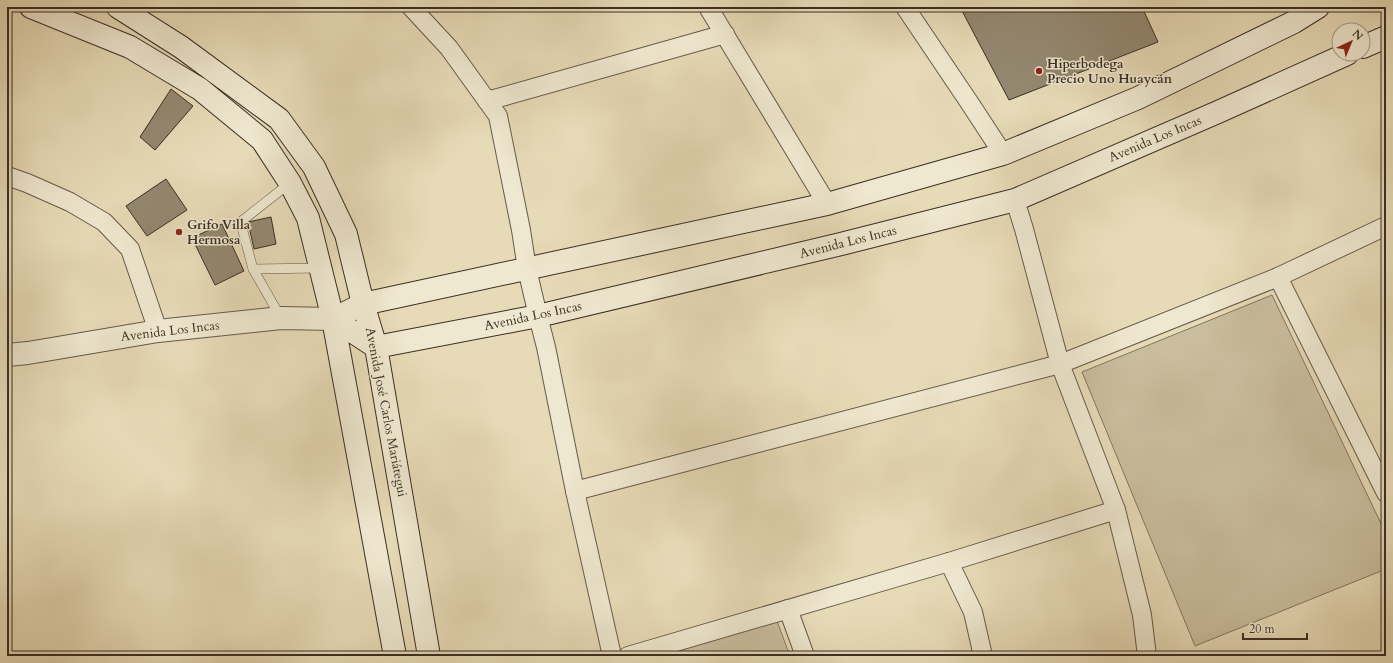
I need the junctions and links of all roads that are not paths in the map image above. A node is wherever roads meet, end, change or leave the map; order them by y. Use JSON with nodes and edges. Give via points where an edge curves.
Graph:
{"nodes":[{"id":1,"x":31,"y":7,"type":"edge"},
{"id":2,"x":118,"y":7,"type":"edge"},
{"id":3,"x":411,"y":7,"type":"edge"},
{"id":4,"x":708,"y":7,"type":"edge"},
{"id":5,"x":905,"y":7,"type":"edge"},
{"id":6,"x":1318,"y":7,"type":"edge"},
{"id":7,"x":725,"y":34,"type":"junction"},
{"id":8,"x":1386,"y":37,"type":"edge"},
{"id":9,"x":1371,"y":44,"type":"edge"},
{"id":10,"x":1331,"y":62,"type":"edge"},
{"id":11,"x":487,"y":101,"type":"junction"},
{"id":12,"x":1002,"y":154,"type":"junction"},
{"id":13,"x":7,"y":176,"type":"edge"},
{"id":14,"x":290,"y":183,"type":"junction"},
{"id":15,"x":1015,"y":200,"type":"junction"},
{"id":16,"x":827,"y":204,"type":"junction"},
{"id":17,"x":1386,"y":226,"type":"edge"},
{"id":18,"x":320,"y":268,"type":"junction"},
{"id":19,"x":253,"y":269,"type":"junction"},
{"id":20,"x":528,"y":270,"type":"junction"},
{"id":21,"x":1278,"y":277,"type":"junction"},
{"id":22,"x":363,"y":304,"type":"junction"},
{"id":23,"x":538,"y":316,"type":"junction"},
{"id":24,"x":281,"y":318,"type":"junction"},
{"id":25,"x":333,"y":319,"type":"junction"},
{"id":26,"x":158,"y":331,"type":"junction"},
{"id":27,"x":376,"y":347,"type":"junction"},
{"id":28,"x":7,"y":355,"type":"edge"},
{"id":29,"x":1060,"y":364,"type":"junction"},
{"id":30,"x":576,"y":491,"type":"junction"},
{"id":31,"x":1386,"y":493,"type":"edge"},
{"id":32,"x":1116,"y":510,"type":"junction"},
{"id":33,"x":949,"y":562,"type":"junction"},
{"id":34,"x":788,"y":609,"type":"junction"},
{"id":35,"x":395,"y":656,"type":"edge"},
{"id":36,"x":429,"y":656,"type":"edge"},
{"id":37,"x":612,"y":656,"type":"edge"},
{"id":38,"x":628,"y":656,"type":"edge"},
{"id":39,"x":805,"y":656,"type":"edge"},
{"id":40,"x":983,"y":656,"type":"edge"},
{"id":41,"x":1147,"y":656,"type":"edge"}],
"edges":[{"from":1,"to":14,"type":"main road","via":[[130,47],[200,89],[262,140]]},
{"from":2,"to":22,"type":"main road","name":"Avenida José Carlos Mariátegui","via":[[181,47],[279,119],[314,167],[346,234]]},
{"from":3,"to":11,"type":"street","via":[[449,48]]},
{"from":4,"to":7,"type":"street"},
{"from":5,"to":12,"type":"street"},
{"from":6,"to":12,"type":"main road","name":"Avenida Los Incas","via":[[1294,22],[1138,98]]},
{"from":7,"to":11,"type":"street"},
{"from":7,"to":16,"type":"street"},
{"from":8,"to":9,"type":"main road"},
{"from":10,"to":15,"type":"main road","name":"Avenida Los Incas"},
{"from":11,"to":20,"type":"street","via":[[498,116]]},
{"from":12,"to":16,"type":"main road","name":"Avenida Los Incas"},
{"from":13,"to":26,"type":"street","via":[[70,202],[104,222],[130,249]]},
{"from":14,"to":18,"type":"main road","via":[[308,218]]},
{"from":14,"to":19,"type":"lane","via":[[241,224]]},
{"from":15,"to":23,"type":"main road","name":"Avenida Los Incas"},
{"from":15,"to":29,"type":"street"},
{"from":16,"to":20,"type":"main road","name":"Avenida Los Incas"},
{"from":17,"to":21,"type":"street"},
{"from":18,"to":19,"type":"lane"},
{"from":18,"to":25,"type":"main road"},
{"from":19,"to":24,"type":"lane"},
{"from":20,"to":22,"type":"main road","name":"Avenida Los Incas"},
{"from":20,"to":23,"type":"street"},
{"from":21,"to":29,"type":"street"},
{"from":21,"to":31,"type":"street"},
{"from":22,"to":25,"type":"main road","name":"Avenida Los Incas"},
{"from":22,"to":27,"type":"main road","name":"Avenida José Carlos Mariátegui"},
{"from":23,"to":27,"type":"main road","name":"Avenida Los Incas"},
{"from":23,"to":30,"type":"street"},
{"from":24,"to":25,"type":"main road","name":"Avenida Los Incas"},
{"from":24,"to":26,"type":"main road","name":"Avenida Los Incas"},
{"from":25,"to":27,"type":"main road"},
{"from":25,"to":35,"type":"main road"},
{"from":26,"to":28,"type":"main road","name":"Avenida Los Incas"},
{"from":27,"to":36,"type":"main road","name":"Avenida José Carlos Mariátegui"},
{"from":29,"to":30,"type":"street"},
{"from":29,"to":32,"type":"street"},
{"from":30,"to":37,"type":"street"},
{"from":32,"to":33,"type":"street"},
{"from":32,"to":41,"type":"street","via":[[1142,615]]},
{"from":33,"to":34,"type":"street"},
{"from":33,"to":40,"type":"street","via":[[973,612]]},
{"from":34,"to":38,"type":"street"},
{"from":34,"to":39,"type":"street"}]}
